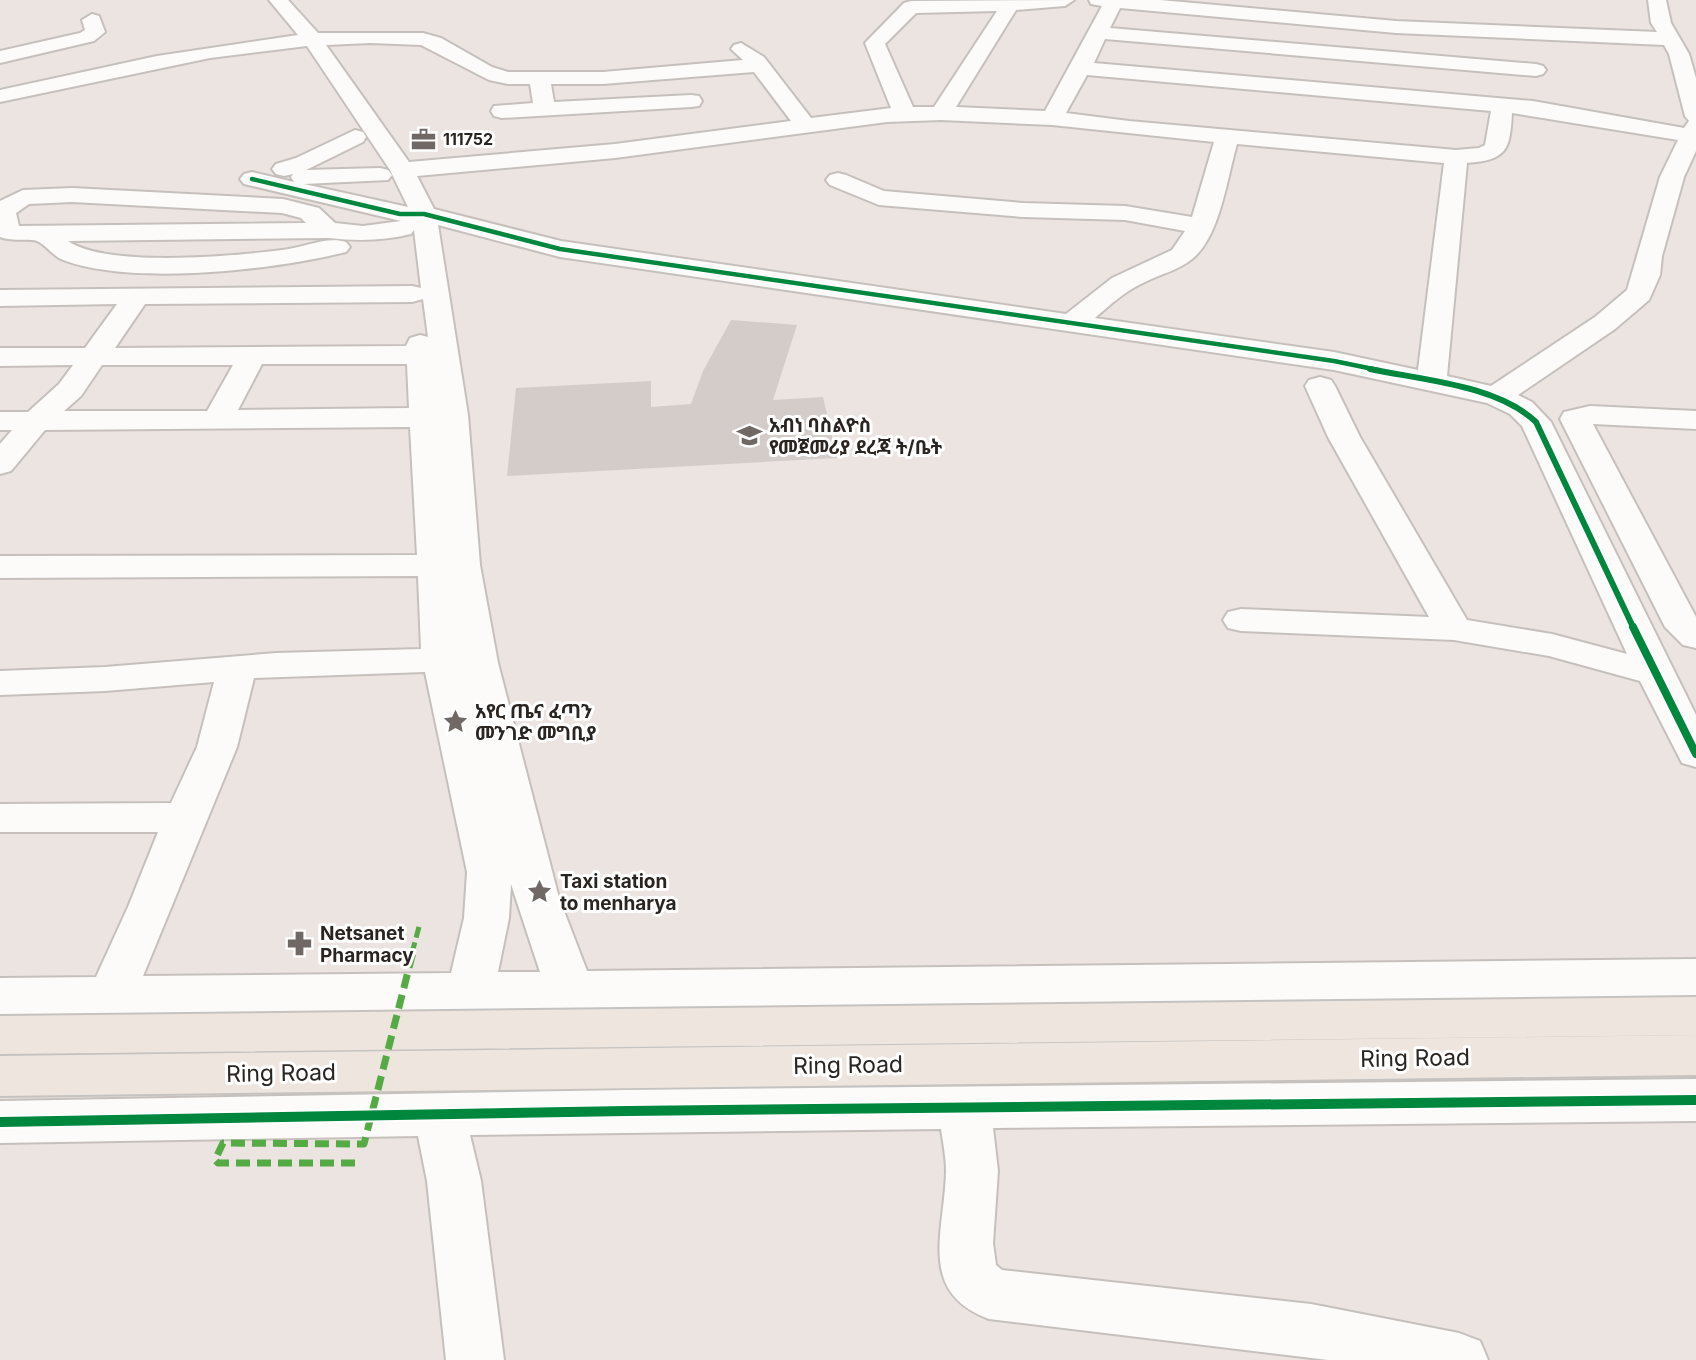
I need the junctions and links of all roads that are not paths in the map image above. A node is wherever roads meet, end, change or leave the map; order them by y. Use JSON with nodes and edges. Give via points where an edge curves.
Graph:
{"nodes":[{"id":1,"x":262,"y":0,"type":"edge"},
{"id":2,"x":278,"y":0,"type":"edge"},
{"id":3,"x":1065,"y":0,"type":"edge"},
{"id":4,"x":1105,"y":1,"type":"edge"},
{"id":5,"x":1658,"y":4,"type":"edge"},
{"id":6,"x":1010,"y":5,"type":"junction"},
{"id":7,"x":92,"y":20,"type":"dead end"},
{"id":8,"x":1396,"y":27,"type":"junction"},
{"id":9,"x":1099,"y":33,"type":"junction"},
{"id":10,"x":1525,"y":34,"type":"junction"},
{"id":11,"x":1670,"y":39,"type":"junction"},
{"id":12,"x":305,"y":41,"type":"junction"},
{"id":13,"x":739,"y":48,"type":"dead end"},
{"id":14,"x":8,"y":56,"type":"edge"},
{"id":15,"x":1394,"y":60,"type":"junction"},
{"id":16,"x":759,"y":65,"type":"junction"},
{"id":17,"x":1081,"y":68,"type":"junction"},
{"id":18,"x":1536,"y":70,"type":"junction"},
{"id":19,"x":678,"y":74,"type":"junction"},
{"id":20,"x":540,"y":78,"type":"junction"},
{"id":21,"x":47,"y":86,"type":"junction"},
{"id":22,"x":0,"y":96,"type":"edge"},
{"id":23,"x":1394,"y":96,"type":"junction"},
{"id":24,"x":691,"y":102,"type":"junction"},
{"id":25,"x":1502,"y":105,"type":"junction"},
{"id":26,"x":1533,"y":108,"type":"junction"},
{"id":27,"x":545,"y":109,"type":"junction"},
{"id":28,"x":502,"y":111,"type":"dead end"},
{"id":29,"x":941,"y":113,"type":"junction"},
{"id":30,"x":904,"y":114,"type":"junction"},
{"id":31,"x":1052,"y":118,"type":"junction"},
{"id":32,"x":804,"y":124,"type":"junction"},
{"id":33,"x":1694,"y":126,"type":"edge"},
{"id":34,"x":355,"y":137,"type":"junction"},
{"id":35,"x":1227,"y":138,"type":"junction"},
{"id":36,"x":711,"y":139,"type":"junction"},
{"id":37,"x":1456,"y":157,"type":"junction"},
{"id":38,"x":391,"y":172,"type":"junction"},
{"id":39,"x":13,"y":176,"type":"dead end"},
{"id":40,"x":171,"y":177,"type":"dead end"},
{"id":41,"x":225,"y":178,"type":"dead end"},
{"id":42,"x":252,"y":179,"type":"junction"},
{"id":43,"x":838,"y":180,"type":"dead end"},
{"id":44,"x":409,"y":219,"type":"junction"},
{"id":45,"x":1200,"y":226,"type":"junction"},
{"id":46,"x":328,"y":230,"type":"junction"},
{"id":47,"x":363,"y":233,"type":"junction"},
{"id":48,"x":43,"y":235,"type":"junction"},
{"id":49,"x":412,"y":293,"type":"junction"},
{"id":50,"x":137,"y":296,"type":"junction"},
{"id":51,"x":0,"y":298,"type":"edge"},
{"id":52,"x":1073,"y":322,"type":"junction"},
{"id":53,"x":422,"y":355,"type":"junction"},
{"id":54,"x":252,"y":356,"type":"junction"},
{"id":55,"x":0,"y":357,"type":"edge"},
{"id":56,"x":94,"y":357,"type":"junction"},
{"id":57,"x":1432,"y":381,"type":"junction"},
{"id":58,"x":1320,"y":386,"type":"dead end"},
{"id":59,"x":1497,"y":396,"type":"junction"},
{"id":60,"x":439,"y":416,"type":"junction"},
{"id":61,"x":217,"y":420,"type":"junction"},
{"id":62,"x":1696,"y":420,"type":"edge"},
{"id":63,"x":0,"y":421,"type":"edge"},
{"id":64,"x":36,"y":421,"type":"junction"},
{"id":65,"x":0,"y":464,"type":"edge"},
{"id":66,"x":434,"y":565,"type":"junction"},
{"id":67,"x":0,"y":567,"type":"edge"},
{"id":68,"x":1241,"y":620,"type":"dead end"},
{"id":69,"x":1454,"y":629,"type":"junction"},
{"id":70,"x":1696,"y":637,"type":"edge"},
{"id":71,"x":441,"y":660,"type":"junction"},
{"id":72,"x":237,"y":669,"type":"junction"},
{"id":73,"x":1655,"y":673,"type":"junction"},
{"id":74,"x":0,"y":683,"type":"edge"},
{"id":75,"x":1696,"y":754,"type":"edge"},
{"id":76,"x":185,"y":817,"type":"junction"},
{"id":77,"x":0,"y":818,"type":"edge"},
{"id":78,"x":1696,"y":977,"type":"edge"},
{"id":79,"x":570,"y":990,"type":"junction"},
{"id":80,"x":470,"y":991,"type":"junction"},
{"id":81,"x":110,"y":995,"type":"junction"},
{"id":82,"x":0,"y":996,"type":"edge"},
{"id":83,"x":1696,"y":1016,"type":"edge"},
{"id":84,"x":0,"y":1035,"type":"edge"},
{"id":85,"x":1696,"y":1055,"type":"edge"},
{"id":86,"x":0,"y":1076,"type":"edge"},
{"id":87,"x":1696,"y":1100,"type":"edge"},
{"id":88,"x":965,"y":1108,"type":"junction"},
{"id":89,"x":440,"y":1115,"type":"junction"},
{"id":90,"x":0,"y":1122,"type":"edge"},
{"id":91,"x":475,"y":1360,"type":"edge"},
{"id":92,"x":1460,"y":1360,"type":"edge"}],
"edges":[{"from":1,"to":12,"type":"street"},
{"from":2,"to":12,"type":"street"},
{"from":3,"to":6,"type":"street"},
{"from":4,"to":8,"type":"street"},
{"from":4,"to":9,"type":"street"},
{"from":5,"to":11,"type":"street"},
{"from":6,"to":29,"type":"street"},
{"from":6,"to":30,"type":"street","via":[[911,7],[876,43]]},
{"from":7,"to":14,"type":"street","via":[[92,34]]},
{"from":8,"to":10,"type":"street"},
{"from":8,"to":15,"type":"street"},
{"from":9,"to":15,"type":"street"},
{"from":9,"to":17,"type":"street"},
{"from":10,"to":11,"type":"street"},
{"from":10,"to":18,"type":"street"},
{"from":11,"to":33,"type":"street","via":[[1679,54]]},
{"from":12,"to":20,"type":"street","via":[[423,39],[435,41],[465,62],[497,76]]},
{"from":12,"to":21,"type":"street","via":[[153,63]]},
{"from":12,"to":34,"type":"street"},
{"from":12,"to":38,"type":"street"},
{"from":13,"to":16,"type":"street"},
{"from":14,"to":21,"type":"street","via":[[37,68]]},
{"from":15,"to":18,"type":"street"},
{"from":15,"to":23,"type":"street"},
{"from":16,"to":19,"type":"street"},
{"from":16,"to":32,"type":"street"},
{"from":17,"to":23,"type":"street"},
{"from":17,"to":31,"type":"street"},
{"from":18,"to":26,"type":"street","via":[[1537,103]]},
{"from":19,"to":20,"type":"street"},
{"from":19,"to":24,"type":"street"},
{"from":20,"to":27,"type":"street"},
{"from":21,"to":22,"type":"street"},
{"from":23,"to":25,"type":"street"},
{"from":24,"to":27,"type":"street"},
{"from":24,"to":36,"type":"street"},
{"from":25,"to":26,"type":"street"},
{"from":25,"to":37,"type":"street","via":[[1496,148],[1485,155]]},
{"from":26,"to":33,"type":"street"},
{"from":27,"to":28,"type":"street"},
{"from":29,"to":30,"type":"street"},
{"from":29,"to":31,"type":"street"},
{"from":30,"to":32,"type":"street"},
{"from":31,"to":35,"type":"street"},
{"from":32,"to":36,"type":"street"},
{"from":33,"to":59,"type":"street","via":[[1672,177],[1639,294],[1605,323]]},
{"from":34,"to":38,"type":"street"},
{"from":34,"to":42,"type":"street","via":[[304,163]]},
{"from":35,"to":37,"type":"street"},
{"from":35,"to":45,"type":"street"},
{"from":36,"to":38,"type":"street"},
{"from":37,"to":57,"type":"street"},
{"from":38,"to":42,"type":"street"},
{"from":38,"to":44,"type":"street"},
{"from":39,"to":40,"type":"street"},
{"from":41,"to":42,"type":"street"},
{"from":42,"to":44,"type":"street"},
{"from":43,"to":45,"type":"street","via":[[879,198],[1125,213]]},
{"from":44,"to":47,"type":"street"},
{"from":44,"to":49,"type":"street"},
{"from":44,"to":52,"type":"street","via":[[560,249]]},
{"from":44,"to":60,"type":"street"},
{"from":45,"to":52,"type":"street","via":[[1181,254],[1131,278]]},
{"from":46,"to":47,"type":"street"},
{"from":46,"to":48,"type":"street"},
{"from":46,"to":48,"type":"street","via":[[310,213],[283,205],[72,195],[23,197],[3,210],[7,231]]},
{"from":47,"to":48,"type":"street","via":[[335,248],[295,257],[181,265],[103,262],[70,254]]},
{"from":49,"to":50,"type":"street"},
{"from":49,"to":53,"type":"street"},
{"from":50,"to":51,"type":"street"},
{"from":50,"to":56,"type":"street"},
{"from":52,"to":57,"type":"street","via":[[1335,361]]},
{"from":53,"to":54,"type":"street"},
{"from":53,"to":60,"type":"street"},
{"from":54,"to":56,"type":"street"},
{"from":54,"to":61,"type":"street"},
{"from":55,"to":56,"type":"street"},
{"from":56,"to":64,"type":"street","via":[[70,390]]},
{"from":57,"to":59,"type":"street"},
{"from":58,"to":69,"type":"street","via":[[1344,437]]},
{"from":59,"to":73,"type":"street","via":[[1536,422]]},
{"from":60,"to":61,"type":"street"},
{"from":60,"to":66,"type":"street"},
{"from":60,"to":79,"type":"street","via":[[479,663],[537,898]]},
{"from":61,"to":64,"type":"street"},
{"from":62,"to":70,"type":"street","via":[[1590,415],[1575,419],[1683,627]]},
{"from":63,"to":64,"type":"street"},
{"from":64,"to":65,"type":"street"},
{"from":66,"to":67,"type":"street"},
{"from":66,"to":71,"type":"street"},
{"from":68,"to":69,"type":"street"},
{"from":69,"to":73,"type":"street","via":[[1552,645]]},
{"from":71,"to":72,"type":"street"},
{"from":71,"to":80,"type":"street","via":[[489,873],[487,925]]},
{"from":72,"to":74,"type":"street"},
{"from":72,"to":76,"type":"street","via":[[217,747]]},
{"from":73,"to":75,"type":"street"},
{"from":76,"to":77,"type":"street"},
{"from":76,"to":81,"type":"street","via":[[141,934]]},
{"from":78,"to":79,"type":"street"},
{"from":79,"to":80,"type":"street"},
{"from":80,"to":81,"type":"street"},
{"from":81,"to":82,"type":"street"},
{"from":83,"to":84,"type":"highway","name":"Ring Road"},
{"from":85,"to":86,"type":"highway","name":"Ring Road"},
{"from":87,"to":88,"type":"street"},
{"from":88,"to":89,"type":"street"},
{"from":88,"to":92,"type":"street","via":[[972,1171],[966,1243],[970,1277],[989,1294],[1311,1330]]},
{"from":89,"to":90,"type":"street"},
{"from":89,"to":91,"type":"street","via":[[454,1181]]}]}
